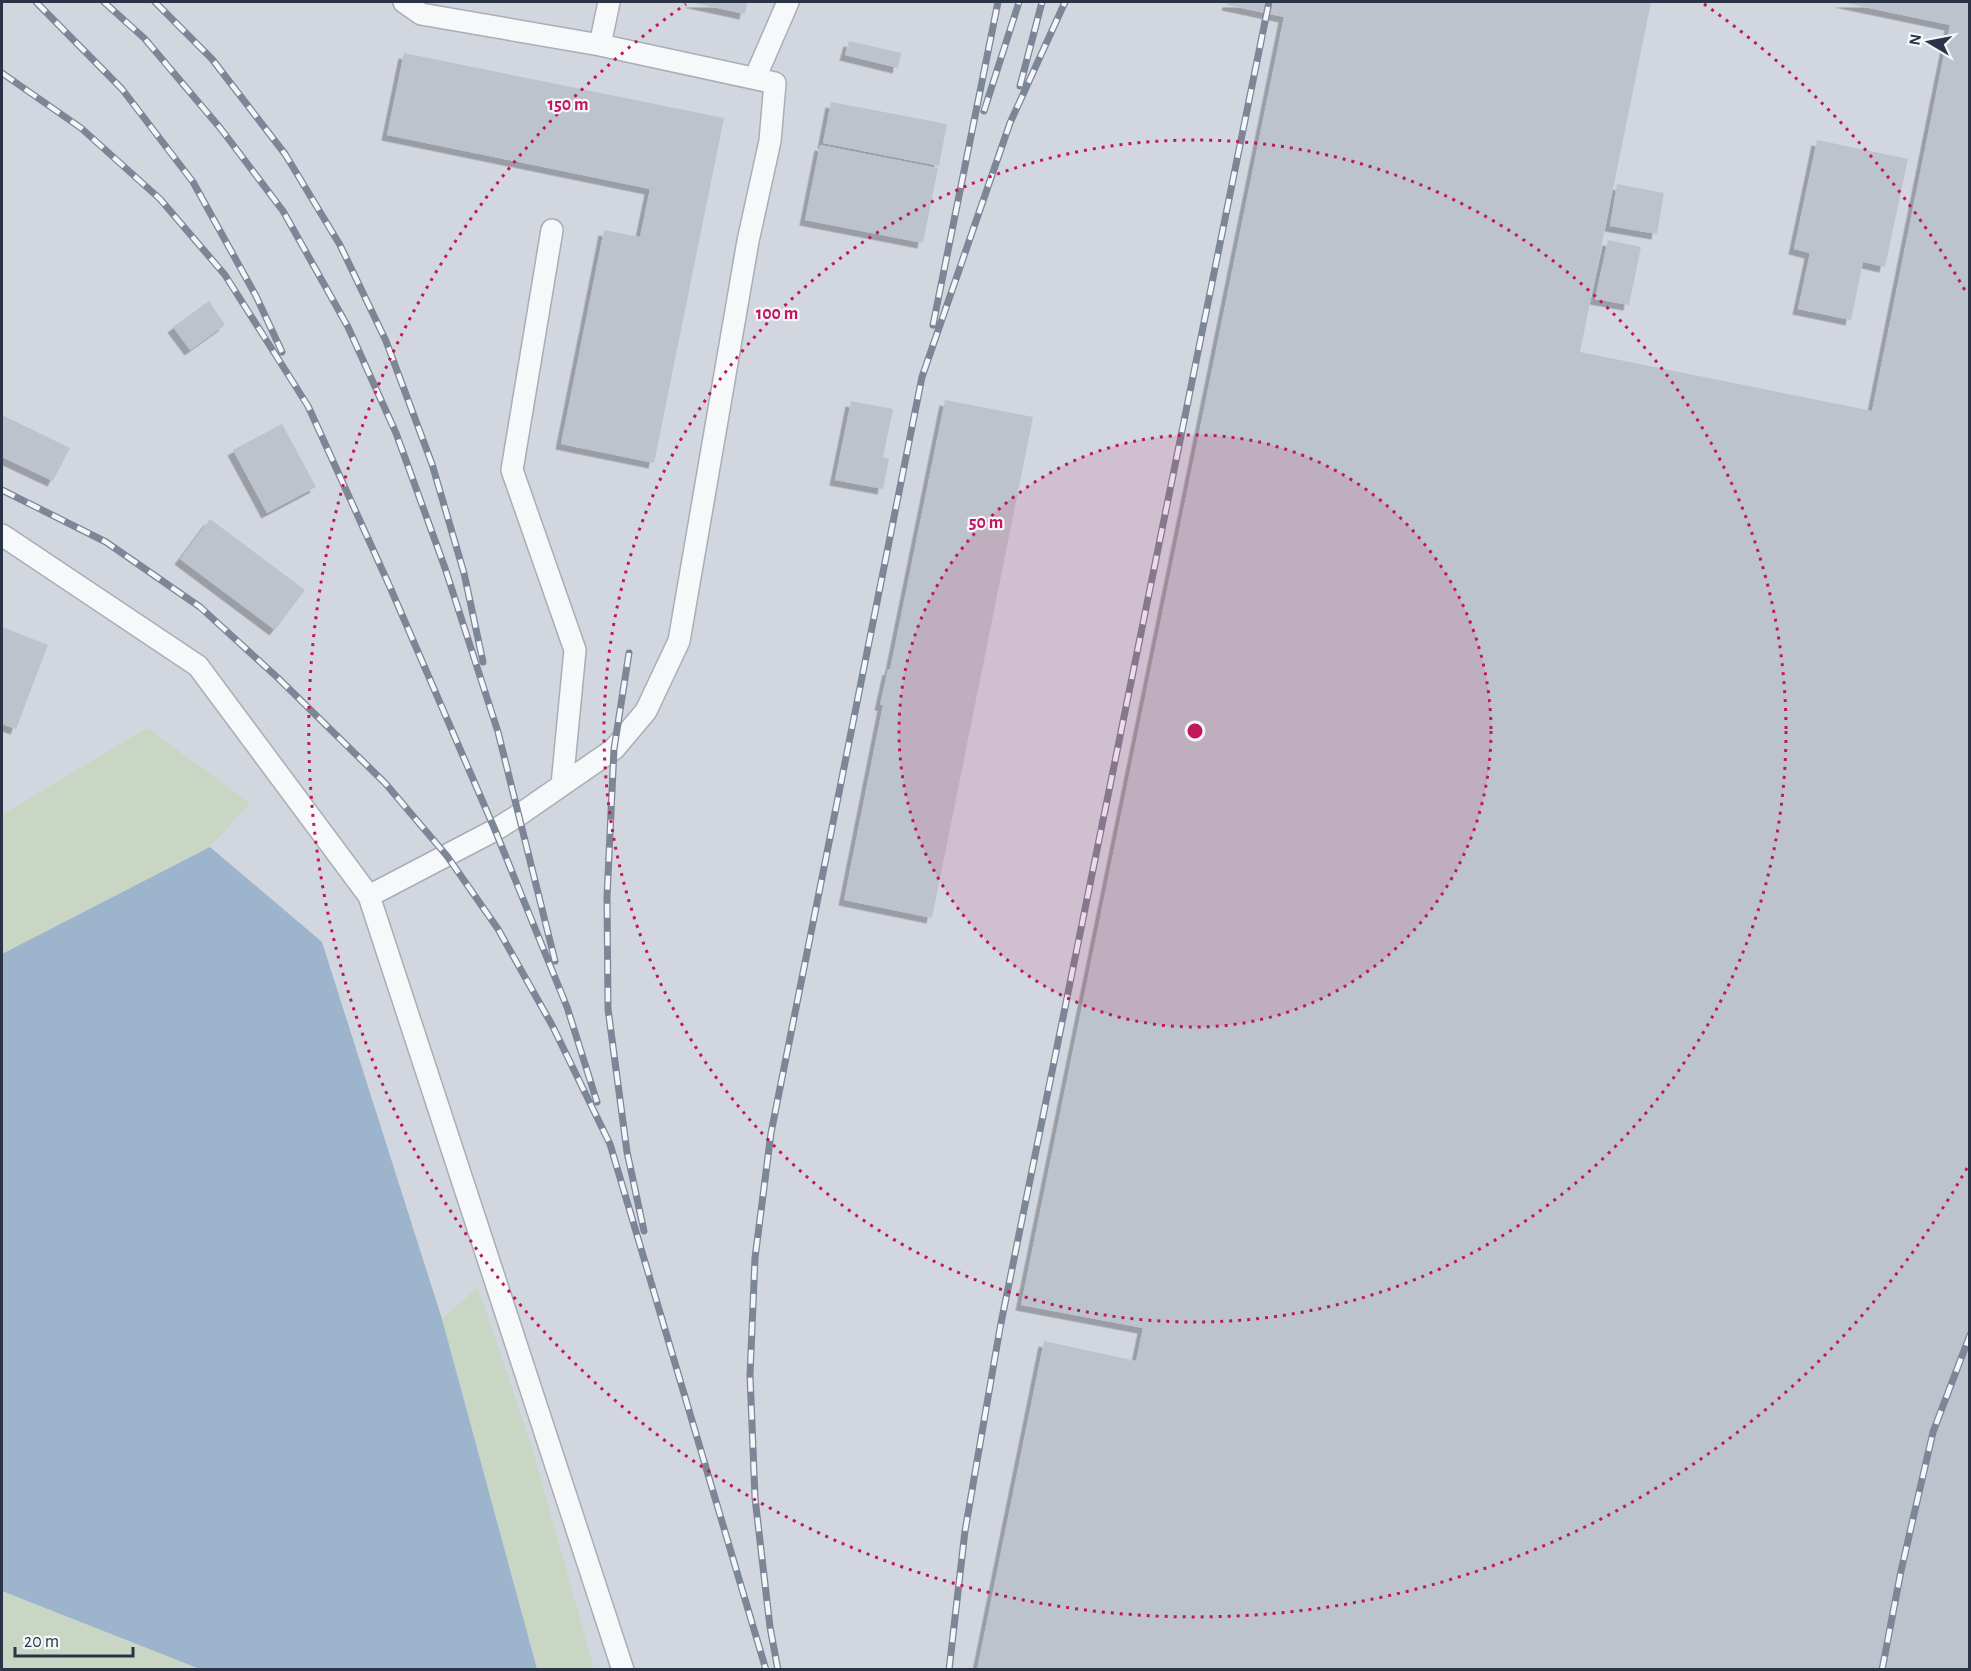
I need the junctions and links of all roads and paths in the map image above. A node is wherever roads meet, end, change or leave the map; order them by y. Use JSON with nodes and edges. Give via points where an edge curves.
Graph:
{"nodes":[{"id":1,"x":404,"y":2,"type":"edge"},
{"id":2,"x":609,"y":2,"type":"edge"},
{"id":3,"x":788,"y":2,"type":"edge"},
{"id":4,"x":600,"y":45,"type":"junction"},
{"id":5,"x":755,"y":78,"type":"junction"},
{"id":6,"x":552,"y":230,"type":"dead end"},
{"id":7,"x":2,"y":535,"type":"edge"},
{"id":8,"x":562,"y":785,"type":"junction"},
{"id":9,"x":369,"y":896,"type":"junction"},
{"id":10,"x":623,"y":1670,"type":"edge"}],
"edges":[{"from":1,"to":4,"type":"lane","via":[[421,14]]},
{"from":2,"to":4,"type":"lane"},
{"from":3,"to":5,"type":"lane"},
{"from":4,"to":5,"type":"lane"},
{"from":5,"to":8,"type":"lane","via":[[775,82],[770,141],[748,241],[679,641],[646,711],[614,749]]},
{"from":6,"to":8,"type":"lane","via":[[512,470],[575,650]]},
{"from":7,"to":9,"type":"lane","via":[[198,666]]},
{"from":8,"to":9,"type":"lane","via":[[495,830]]},
{"from":9,"to":10,"type":"lane"}]}
